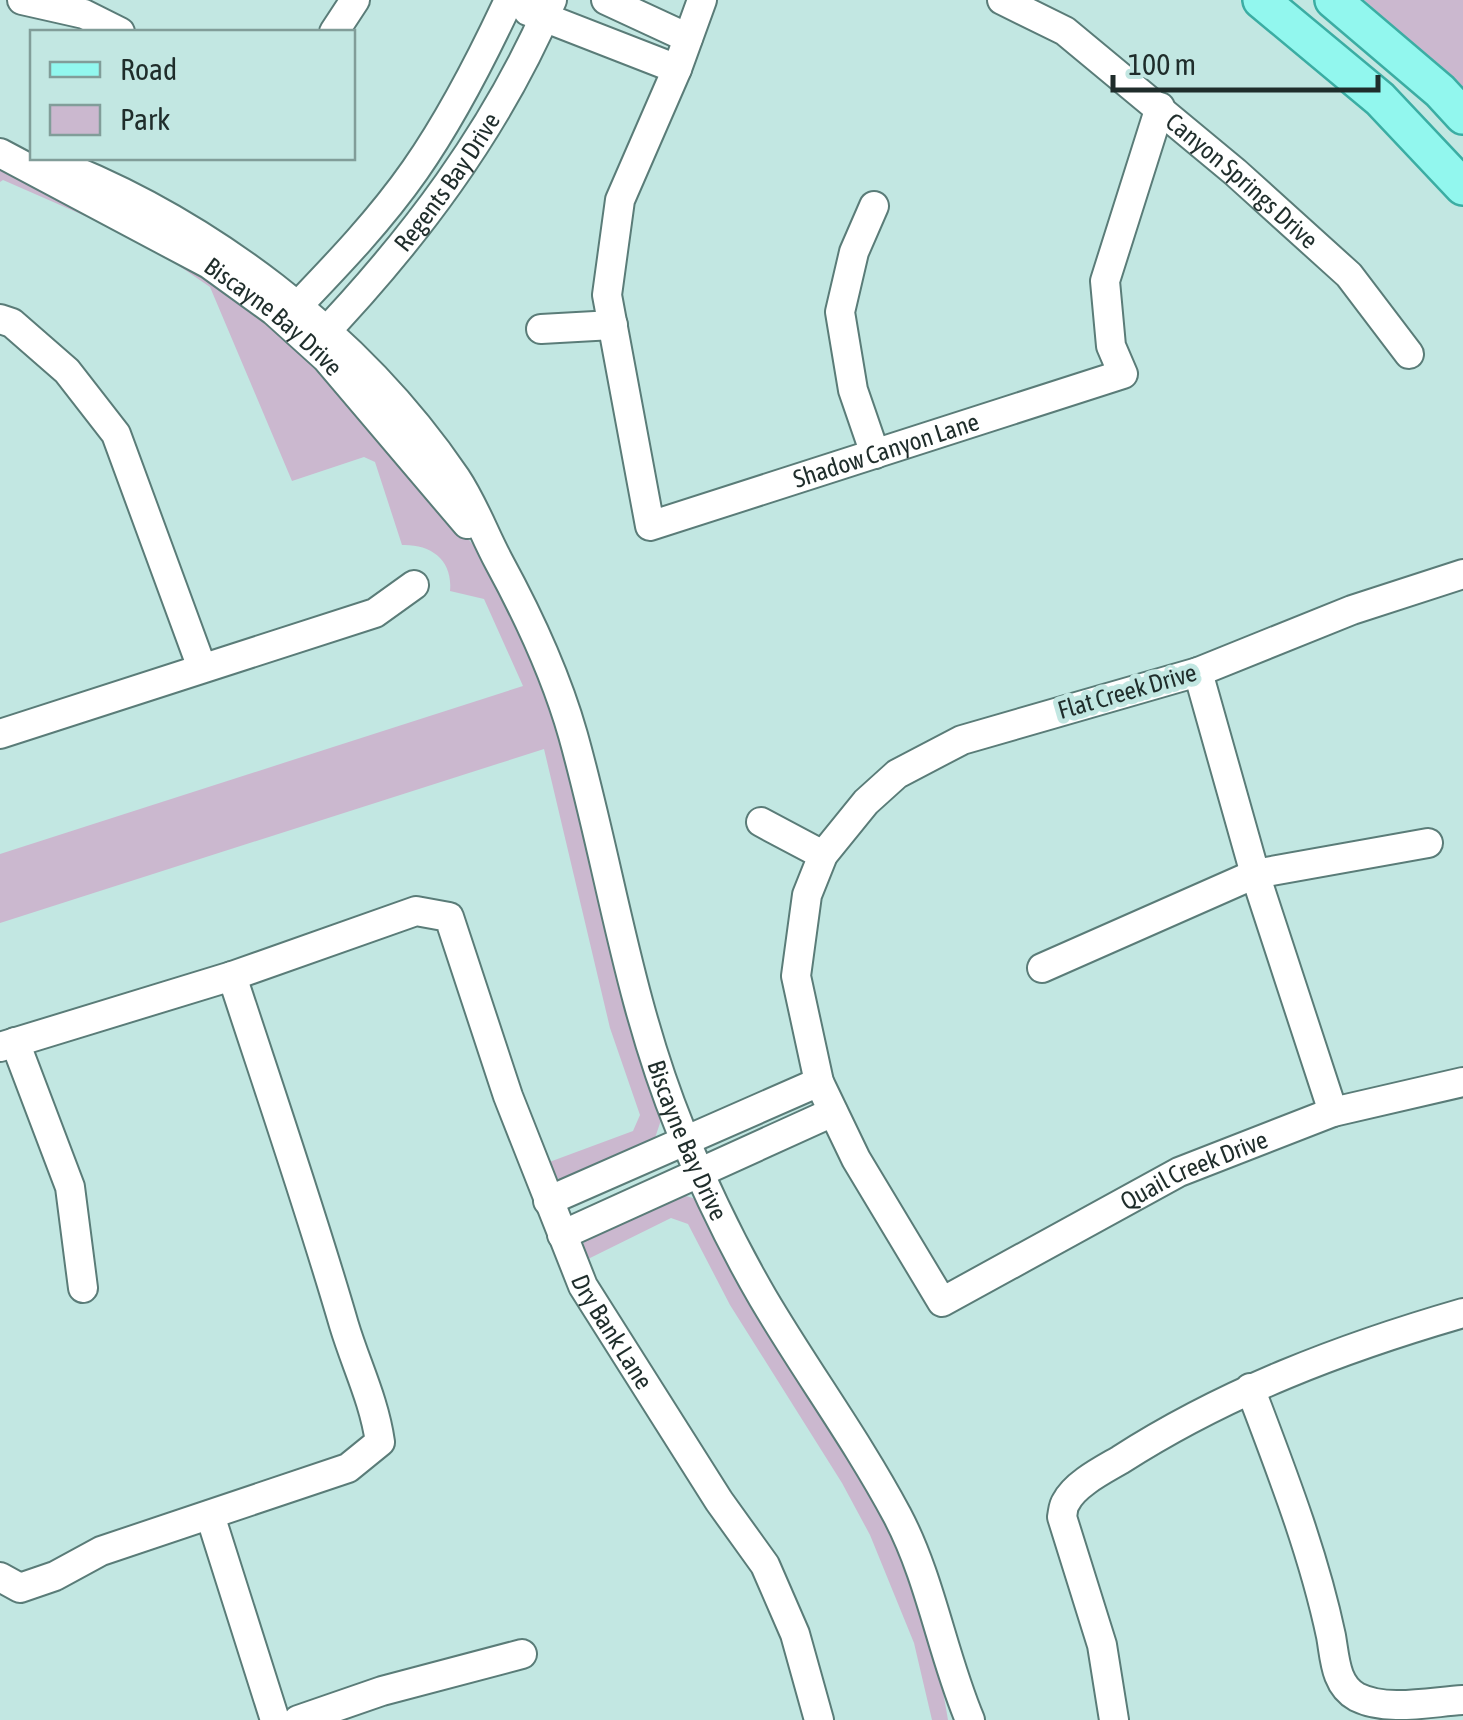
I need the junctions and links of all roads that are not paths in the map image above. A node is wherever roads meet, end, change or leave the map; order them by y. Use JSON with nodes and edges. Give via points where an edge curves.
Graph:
{"nodes":[{"id":1,"x":22,"y":0,"type":"edge"},
{"id":2,"x":355,"y":0,"type":"edge"},
{"id":3,"x":606,"y":0,"type":"edge"},
{"id":4,"x":702,"y":0,"type":"edge"},
{"id":5,"x":1002,"y":0,"type":"edge"},
{"id":6,"x":1261,"y":0,"type":"edge"},
{"id":7,"x":1334,"y":0,"type":"edge"},
{"id":8,"x":508,"y":2,"type":"edge"},
{"id":9,"x":87,"y":7,"type":"edge"},
{"id":10,"x":548,"y":9,"type":"edge"},
{"id":11,"x":117,"y":30,"type":"edge"},
{"id":12,"x":335,"y":30,"type":"edge"},
{"id":13,"x":688,"y":38,"type":"junction"},
{"id":14,"x":676,"y":69,"type":"junction"},
{"id":15,"x":1160,"y":107,"type":"junction"},
{"id":16,"x":1463,"y":116,"type":"edge"},
{"id":17,"x":0,"y":150,"type":"edge"},
{"id":18,"x":30,"y":154,"type":"edge"},
{"id":19,"x":48,"y":160,"type":"edge"},
{"id":20,"x":1463,"y":187,"type":"edge"},
{"id":21,"x":874,"y":206,"type":"dead end"},
{"id":22,"x":291,"y":313,"type":"junction"},
{"id":23,"x":0,"y":319,"type":"edge"},
{"id":24,"x":613,"y":325,"type":"junction"},
{"id":25,"x":541,"y":329,"type":"dead end"},
{"id":26,"x":319,"y":339,"type":"junction"},
{"id":27,"x":1410,"y":354,"type":"dead end"},
{"id":28,"x":875,"y":454,"type":"junction"},
{"id":29,"x":1463,"y":574,"type":"edge"},
{"id":30,"x":414,"y":585,"type":"dead end"},
{"id":31,"x":202,"y":668,"type":"junction"},
{"id":32,"x":1198,"y":672,"type":"junction"},
{"id":33,"x":0,"y":734,"type":"edge"},
{"id":34,"x":762,"y":822,"type":"dead end"},
{"id":35,"x":1428,"y":842,"type":"dead end"},
{"id":36,"x":823,"y":855,"type":"junction"},
{"id":37,"x":1255,"y":874,"type":"junction"},
{"id":38,"x":1042,"y":968,"type":"dead end"},
{"id":39,"x":232,"y":976,"type":"junction"},
{"id":40,"x":7,"y":1045,"type":"edge"},
{"id":41,"x":819,"y":1082,"type":"junction"},
{"id":42,"x":1463,"y":1082,"type":"edge"},
{"id":43,"x":833,"y":1112,"type":"junction"},
{"id":44,"x":1333,"y":1112,"type":"junction"},
{"id":45,"x":685,"y":1141,"type":"junction"},
{"id":46,"x":699,"y":1173,"type":"junction"},
{"id":47,"x":548,"y":1202,"type":"junction"},
{"id":48,"x":562,"y":1236,"type":"junction"},
{"id":49,"x":82,"y":1288,"type":"dead end"},
{"id":50,"x":1463,"y":1312,"type":"edge"},
{"id":51,"x":1250,"y":1388,"type":"junction"},
{"id":52,"x":210,"y":1515,"type":"junction"},
{"id":53,"x":10,"y":1583,"type":"edge"},
{"id":54,"x":522,"y":1654,"type":"dead end"},
{"id":55,"x":1463,"y":1700,"type":"edge"},
{"id":56,"x":963,"y":1712,"type":"edge"},
{"id":57,"x":275,"y":1720,"type":"edge"},
{"id":58,"x":298,"y":1720,"type":"edge"},
{"id":59,"x":819,"y":1720,"type":"edge"},
{"id":60,"x":1114,"y":1720,"type":"edge"}],
"edges":[{"from":1,"to":9,"type":"street"},
{"from":2,"to":12,"type":"street"},
{"from":3,"to":13,"type":"street"},
{"from":4,"to":13,"type":"street"},
{"from":5,"to":15,"type":"street","name":"Canyon Springs Drive","via":[[1064,32]]},
{"from":6,"to":20,"type":"main road","via":[[1380,99]]},
{"from":7,"to":16,"type":"main road"},
{"from":8,"to":10,"type":"street"},
{"from":8,"to":22,"type":"street","name":"Regents Bay Drive","via":[[416,170]]},
{"from":9,"to":11,"type":"street"},
{"from":10,"to":14,"type":"street"},
{"from":10,"to":26,"type":"street","name":"Regents Bay Drive","via":[[456,175],[397,254]]},
{"from":13,"to":14,"type":"street"},
{"from":14,"to":24,"type":"street","via":[[620,200],[607,296]]},
{"from":15,"to":27,"type":"street","name":"Canyon Springs Drive","via":[[1349,275]]},
{"from":15,"to":28,"type":"street","name":"Shadow Canyon Lane","via":[[1106,281],[1110,346],[1122,374]]},
{"from":17,"to":18,"type":"street","name":"Biscayne Bay Drive"},
{"from":17,"to":22,"type":"street","name":"Biscayne Bay Drive"},
{"from":19,"to":22,"type":"street","name":"Biscayne Bay Drive","via":[[138,198],[219,247]]},
{"from":21,"to":28,"type":"street","via":[[840,312],[853,390]]},
{"from":22,"to":26,"type":"street","name":"Biscayne Bay Drive"},
{"from":23,"to":31,"type":"street","via":[[66,371],[116,434]]},
{"from":24,"to":25,"type":"street"},
{"from":24,"to":28,"type":"street","name":"Shadow Canyon Lane","via":[[650,526]]},
{"from":26,"to":45,"type":"street","name":"Biscayne Bay Drive","via":[[399,406],[454,475],[543,651],[572,730],[632,990]]},
{"from":29,"to":32,"type":"street","name":"Flat Creek Drive"},
{"from":30,"to":31,"type":"street","via":[[376,613]]},
{"from":31,"to":33,"type":"street"},
{"from":32,"to":36,"type":"street","name":"Flat Creek Drive","via":[[962,740],[897,774]]},
{"from":32,"to":37,"type":"street"},
{"from":34,"to":36,"type":"street"},
{"from":35,"to":37,"type":"street"},
{"from":36,"to":41,"type":"street","via":[[808,895],[796,976]]},
{"from":37,"to":38,"type":"street"},
{"from":37,"to":44,"type":"street"},
{"from":39,"to":40,"type":"street"},
{"from":39,"to":47,"type":"street","name":"Dry Bank Lane","via":[[416,912],[449,917]]},
{"from":39,"to":52,"type":"street","via":[[380,1442],[348,1468]]},
{"from":40,"to":49,"type":"street","via":[[70,1186]]},
{"from":41,"to":43,"type":"street"},
{"from":41,"to":45,"type":"street"},
{"from":42,"to":44,"type":"street","name":"Quail Creek Drive"},
{"from":43,"to":44,"type":"street","name":"Quail Creek Drive","via":[[942,1302],[1179,1172]]},
{"from":43,"to":46,"type":"street"},
{"from":45,"to":46,"type":"street","name":"Biscayne Bay Drive"},
{"from":45,"to":47,"type":"street"},
{"from":46,"to":48,"type":"street"},
{"from":46,"to":56,"type":"street","name":"Biscayne Bay Drive","via":[[763,1298],[900,1521]]},
{"from":47,"to":48,"type":"street","name":"Dry Bank Lane"},
{"from":48,"to":59,"type":"street","name":"Dry Bank Lane","via":[[613,1334],[765,1565],[795,1634]]},
{"from":50,"to":51,"type":"street"},
{"from":51,"to":55,"type":"street","via":[[1317,1579],[1340,1682],[1381,1705]]},
{"from":51,"to":60,"type":"street","via":[[1149,1442],[1066,1500],[1062,1516],[1102,1645]]},
{"from":52,"to":53,"type":"street","via":[[101,1551],[54,1576]]},
{"from":52,"to":57,"type":"street"},
{"from":54,"to":58,"type":"street"}]}
